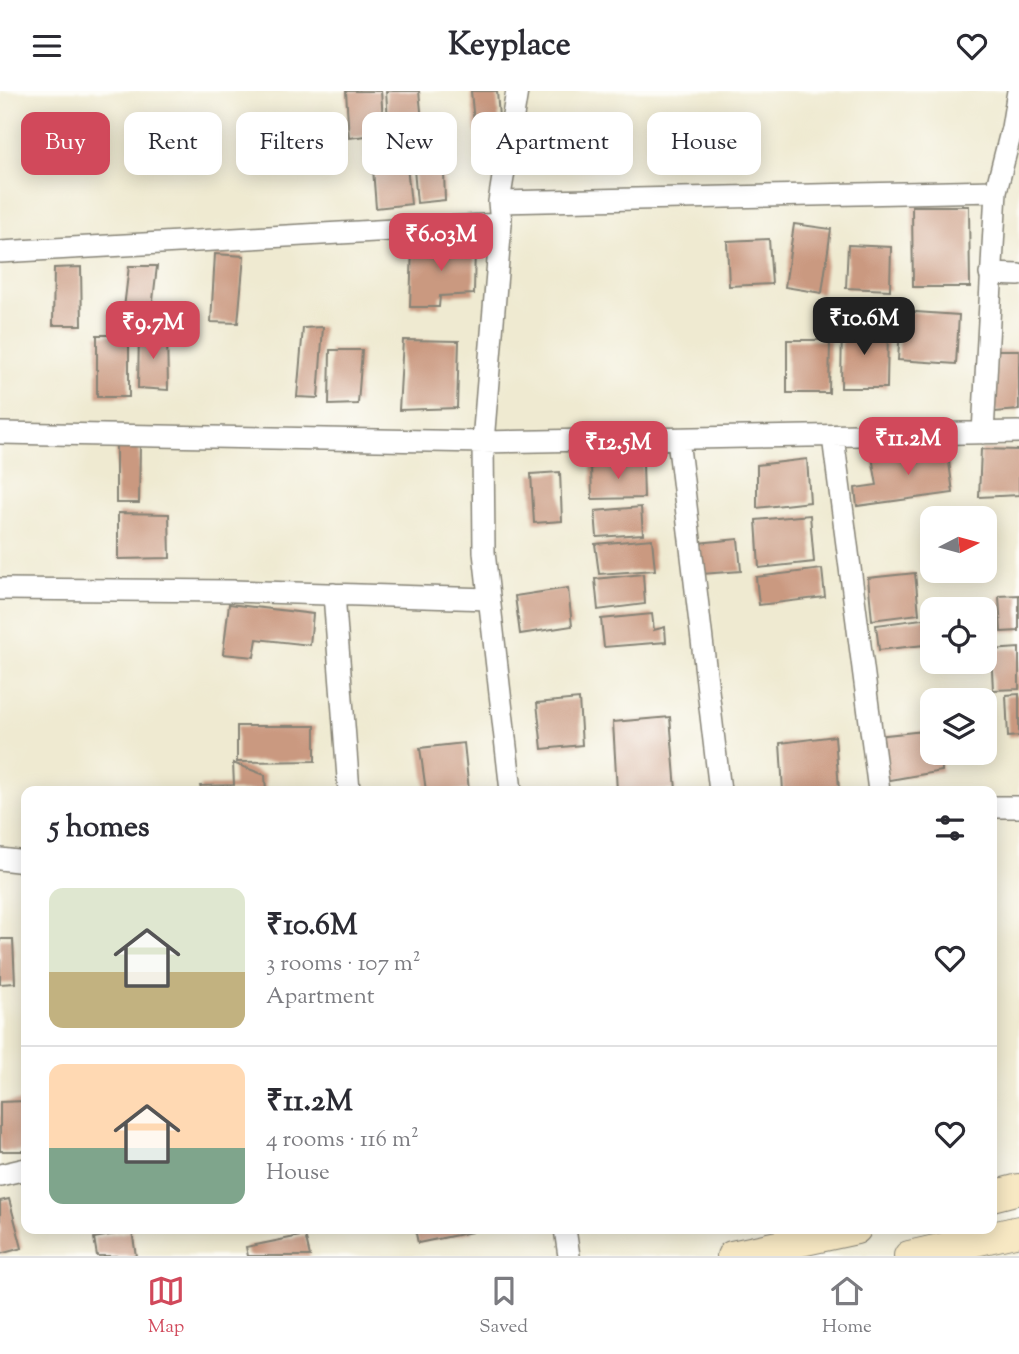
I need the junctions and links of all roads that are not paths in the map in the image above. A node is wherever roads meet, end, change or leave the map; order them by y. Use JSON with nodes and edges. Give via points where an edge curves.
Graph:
{"nodes":[{"id":1,"x":517,"y":91,"type":"edge"},
{"id":2,"x":1018,"y":91,"type":"edge"},
{"id":3,"x":1016,"y":129,"type":"edge"},
{"id":4,"x":996,"y":191,"type":"junction"},
{"id":5,"x":499,"y":202,"type":"junction"},
{"id":6,"x":501,"y":224,"type":"junction"},
{"id":7,"x":0,"y":252,"type":"edge"},
{"id":8,"x":990,"y":274,"type":"junction"},
{"id":9,"x":1019,"y":275,"type":"edge"},
{"id":10,"x":1019,"y":432,"type":"edge"},
{"id":11,"x":0,"y":433,"type":"edge"},
{"id":12,"x":982,"y":433,"type":"junction"},
{"id":13,"x":833,"y":437,"type":"junction"},
{"id":14,"x":678,"y":439,"type":"junction"},
{"id":15,"x":483,"y":442,"type":"junction"},
{"id":16,"x":0,"y":589,"type":"edge"},
{"id":17,"x":334,"y":594,"type":"junction"},
{"id":18,"x":489,"y":599,"type":"junction"},
{"id":19,"x":349,"y":786,"type":"edge"},
{"id":20,"x":509,"y":786,"type":"edge"},
{"id":21,"x":719,"y":786,"type":"edge"},
{"id":22,"x":878,"y":786,"type":"edge"},
{"id":23,"x":997,"y":807,"type":"edge"},
{"id":24,"x":1019,"y":807,"type":"edge"},
{"id":25,"x":0,"y":859,"type":"edge"},
{"id":26,"x":21,"y":861,"type":"edge"},
{"id":27,"x":21,"y":1171,"type":"edge"},
{"id":28,"x":0,"y":1175,"type":"edge"},
{"id":29,"x":1019,"y":1189,"type":"edge"},
{"id":30,"x":997,"y":1195,"type":"edge"},
{"id":31,"x":1019,"y":1231,"type":"edge"},
{"id":32,"x":997,"y":1233,"type":"edge"},
{"id":33,"x":566,"y":1234,"type":"edge"},
{"id":34,"x":809,"y":1234,"type":"edge"},
{"id":35,"x":985,"y":1234,"type":"edge"},
{"id":36,"x":771,"y":1238,"type":"edge"},
{"id":37,"x":940,"y":1238,"type":"edge"},
{"id":38,"x":569,"y":1256,"type":"edge"},
{"id":39,"x":732,"y":1256,"type":"edge"},
{"id":40,"x":909,"y":1256,"type":"edge"}],
"edges":[{"from":1,"to":5,"type":"street"},
{"from":2,"to":3,"type":"street"},
{"from":3,"to":4,"type":"street"},
{"from":4,"to":5,"type":"street"},
{"from":4,"to":8,"type":"street"},
{"from":5,"to":6,"type":"street"},
{"from":6,"to":7,"type":"street"},
{"from":6,"to":15,"type":"street"},
{"from":8,"to":9,"type":"street"},
{"from":8,"to":12,"type":"street"},
{"from":10,"to":12,"type":"street"},
{"from":11,"to":15,"type":"street"},
{"from":12,"to":13,"type":"street"},
{"from":13,"to":14,"type":"street"},
{"from":13,"to":22,"type":"street"},
{"from":14,"to":15,"type":"street"},
{"from":14,"to":21,"type":"street"},
{"from":15,"to":18,"type":"street"},
{"from":16,"to":17,"type":"street"},
{"from":17,"to":18,"type":"street"},
{"from":17,"to":19,"type":"street"},
{"from":18,"to":20,"type":"street"},
{"from":23,"to":24,"type":"street"},
{"from":25,"to":26,"type":"street"},
{"from":27,"to":28,"type":"street"},
{"from":29,"to":30,"type":"main road"},
{"from":31,"to":32,"type":"main road"},
{"from":33,"to":38,"type":"street"},
{"from":34,"to":36,"type":"main road"},
{"from":35,"to":37,"type":"main road"},
{"from":36,"to":39,"type":"main road"},
{"from":37,"to":40,"type":"main road"}]}
